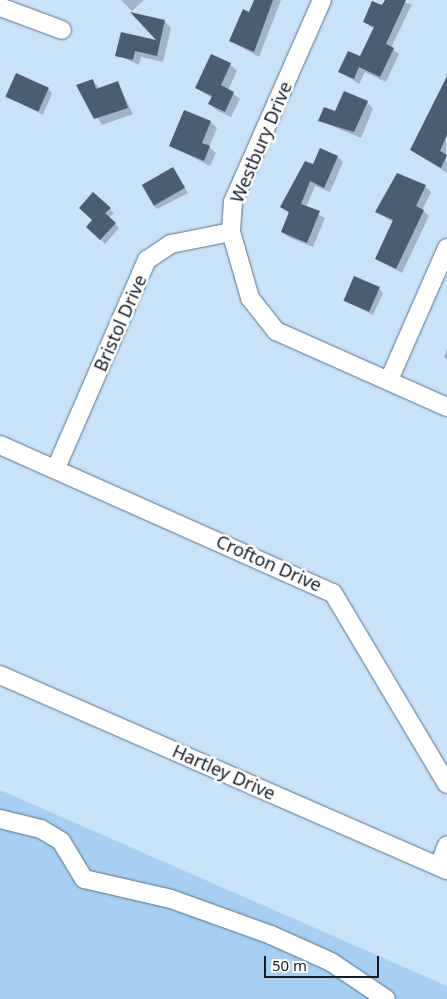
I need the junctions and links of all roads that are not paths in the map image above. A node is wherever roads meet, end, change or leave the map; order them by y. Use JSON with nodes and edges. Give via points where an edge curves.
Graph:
{"nodes":[{"id":1,"x":322,"y":0,"type":"edge"},
{"id":2,"x":0,"y":6,"type":"edge"},
{"id":3,"x":62,"y":30,"type":"dead end"},
{"id":4,"x":231,"y":232,"type":"junction"},
{"id":5,"x":447,"y":248,"type":"edge"},
{"id":6,"x":388,"y":380,"type":"junction"},
{"id":7,"x":447,"y":407,"type":"edge"},
{"id":8,"x":0,"y":445,"type":"edge"},
{"id":9,"x":56,"y":468,"type":"junction"},
{"id":10,"x":0,"y":675,"type":"edge"},
{"id":11,"x":447,"y":784,"type":"edge"},
{"id":12,"x":0,"y":819,"type":"edge"},
{"id":13,"x":447,"y":846,"type":"edge"},
{"id":14,"x":443,"y":868,"type":"edge"},
{"id":15,"x":386,"y":999,"type":"edge"}],
"edges":[{"from":1,"to":4,"type":"street","name":"Westbury Drive","via":[[233,202]]},
{"from":2,"to":3,"type":"street"},
{"from":4,"to":6,"type":"street","name":"Westbury Drive","via":[[250,298],[264,321],[276,331]]},
{"from":4,"to":9,"type":"street","name":"Bristol Drive","via":[[171,244],[147,260]]},
{"from":5,"to":6,"type":"street"},
{"from":6,"to":7,"type":"street","name":"Westbury Drive"},
{"from":8,"to":9,"type":"street","name":"Crofton Drive"},
{"from":9,"to":11,"type":"street","name":"Crofton Drive","via":[[333,593]]},
{"from":10,"to":14,"type":"street","name":"Hartley Drive"},
{"from":12,"to":15,"type":"street","via":[[41,829],[61,841],[84,879],[171,899],[271,935],[331,962]]},
{"from":13,"to":14,"type":"street"}]}
